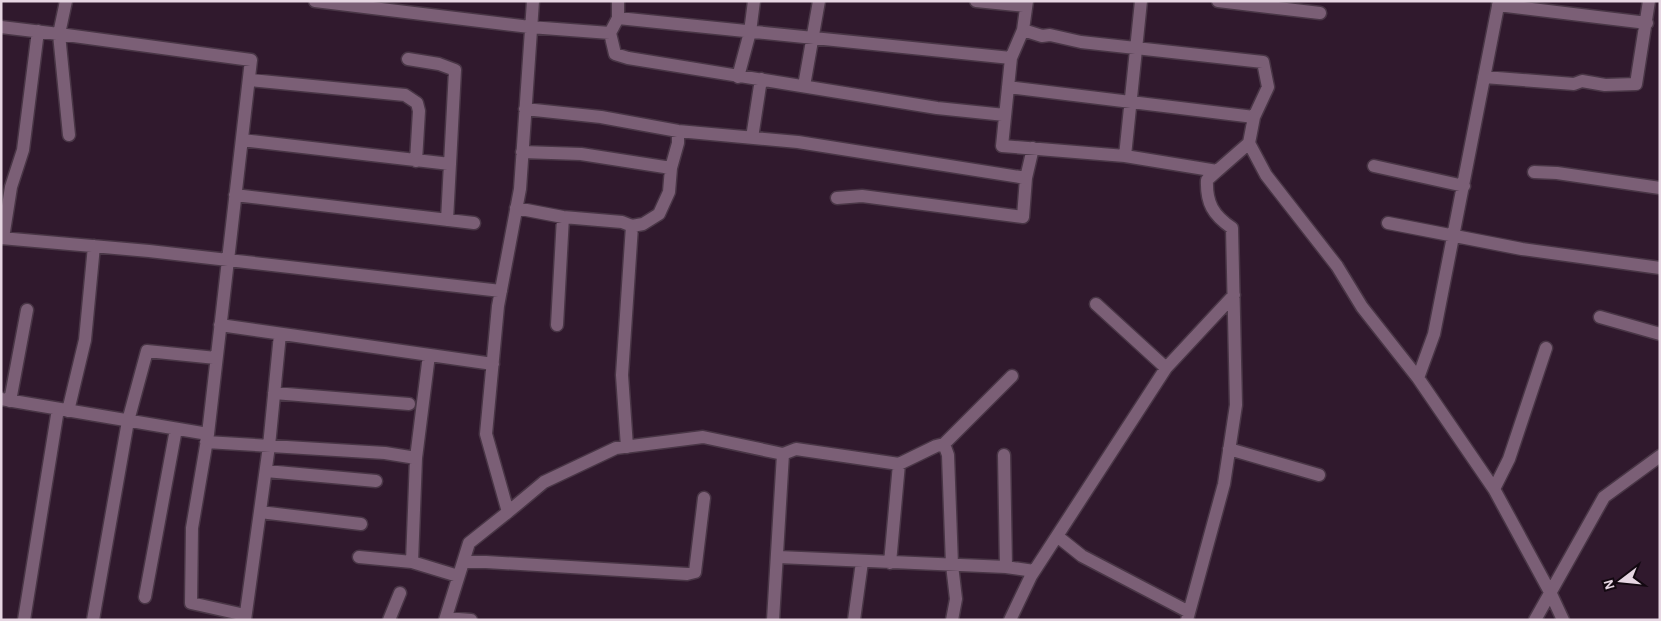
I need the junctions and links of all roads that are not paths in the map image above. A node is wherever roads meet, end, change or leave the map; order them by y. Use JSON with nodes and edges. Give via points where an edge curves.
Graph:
{"nodes":[{"id":1,"x":66,"y":1,"type":"edge"},
{"id":2,"x":316,"y":1,"type":"edge"},
{"id":3,"x":533,"y":1,"type":"edge"},
{"id":4,"x":618,"y":1,"type":"edge"},
{"id":5,"x":754,"y":1,"type":"edge"},
{"id":6,"x":819,"y":1,"type":"edge"},
{"id":7,"x":976,"y":1,"type":"edge"},
{"id":8,"x":1141,"y":1,"type":"edge"},
{"id":9,"x":1218,"y":1,"type":"edge"},
{"id":10,"x":1649,"y":1,"type":"edge"},
{"id":11,"x":1498,"y":3,"type":"edge"},
{"id":12,"x":345,"y":4,"type":"edge"},
{"id":13,"x":1027,"y":4,"type":"edge"},
{"id":14,"x":405,"y":7,"type":"edge"},
{"id":15,"x":1320,"y":13,"type":"dead end"},
{"id":16,"x":618,"y":18,"type":"junction"},
{"id":17,"x":1647,"y":23,"type":"junction"},
{"id":18,"x":1,"y":27,"type":"edge"},
{"id":19,"x":530,"y":27,"type":"junction"},
{"id":20,"x":1023,"y":30,"type":"junction"},
{"id":21,"x":38,"y":32,"type":"junction"},
{"id":22,"x":750,"y":32,"type":"junction"},
{"id":23,"x":610,"y":33,"type":"junction"},
{"id":24,"x":59,"y":34,"type":"junction"},
{"id":25,"x":814,"y":38,"type":"junction"},
{"id":26,"x":1136,"y":48,"type":"junction"},
{"id":27,"x":1010,"y":58,"type":"junction"},
{"id":28,"x":408,"y":59,"type":"dead end"},
{"id":29,"x":738,"y":76,"type":"junction"},
{"id":30,"x":1484,"y":77,"type":"junction"},
{"id":31,"x":761,"y":79,"type":"junction"},
{"id":32,"x":250,"y":80,"type":"junction"},
{"id":33,"x":804,"y":86,"type":"junction"},
{"id":34,"x":1008,"y":87,"type":"junction"},
{"id":35,"x":1130,"y":102,"type":"junction"},
{"id":36,"x":525,"y":109,"type":"junction"},
{"id":37,"x":1005,"y":115,"type":"junction"},
{"id":38,"x":1254,"y":117,"type":"junction"},
{"id":39,"x":678,"y":131,"type":"junction"},
{"id":40,"x":69,"y":136,"type":"dead end"},
{"id":41,"x":752,"y":138,"type":"junction"},
{"id":42,"x":242,"y":140,"type":"junction"},
{"id":43,"x":1249,"y":143,"type":"junction"},
{"id":44,"x":1033,"y":148,"type":"junction"},
{"id":45,"x":522,"y":152,"type":"junction"},
{"id":46,"x":1125,"y":156,"type":"junction"},
{"id":47,"x":416,"y":160,"type":"junction"},
{"id":48,"x":450,"y":164,"type":"junction"},
{"id":49,"x":1374,"y":166,"type":"dead end"},
{"id":50,"x":671,"y":168,"type":"junction"},
{"id":51,"x":1217,"y":171,"type":"junction"},
{"id":52,"x":1534,"y":172,"type":"dead end"},
{"id":53,"x":1026,"y":178,"type":"junction"},
{"id":54,"x":6,"y":186,"type":"edge"},
{"id":55,"x":1464,"y":186,"type":"junction"},
{"id":56,"x":1660,"y":188,"type":"edge"},
{"id":57,"x":235,"y":195,"type":"junction"},
{"id":58,"x":837,"y":198,"type":"dead end"},
{"id":59,"x":516,"y":208,"type":"junction"},
{"id":60,"x":563,"y":217,"type":"junction"},
{"id":61,"x":447,"y":220,"type":"junction"},
{"id":62,"x":474,"y":222,"type":"dead end"},
{"id":63,"x":1388,"y":223,"type":"dead end"},
{"id":64,"x":632,"y":226,"type":"junction"},
{"id":65,"x":1454,"y":236,"type":"junction"},
{"id":66,"x":2,"y":238,"type":"edge"},
{"id":67,"x":94,"y":246,"type":"junction"},
{"id":68,"x":227,"y":260,"type":"junction"},
{"id":69,"x":1660,"y":268,"type":"edge"},
{"id":70,"x":501,"y":291,"type":"junction"},
{"id":71,"x":1234,"y":295,"type":"junction"},
{"id":72,"x":1096,"y":304,"type":"dead end"},
{"id":73,"x":27,"y":310,"type":"dead end"},
{"id":74,"x":1600,"y":317,"type":"dead end"},
{"id":75,"x":220,"y":325,"type":"junction"},
{"id":76,"x":557,"y":325,"type":"dead end"},
{"id":77,"x":280,"y":334,"type":"junction"},
{"id":78,"x":1660,"y":334,"type":"edge"},
{"id":79,"x":1546,"y":348,"type":"dead end"},
{"id":80,"x":429,"y":355,"type":"junction"},
{"id":81,"x":216,"y":358,"type":"junction"},
{"id":82,"x":492,"y":364,"type":"junction"},
{"id":83,"x":1166,"y":368,"type":"junction"},
{"id":84,"x":1012,"y":376,"type":"dead end"},
{"id":85,"x":1418,"y":378,"type":"junction"},
{"id":86,"x":274,"y":393,"type":"junction"},
{"id":87,"x":6,"y":400,"type":"edge"},
{"id":88,"x":409,"y":404,"type":"dead end"},
{"id":89,"x":63,"y":410,"type":"junction"},
{"id":90,"x":128,"y":421,"type":"junction"},
{"id":91,"x":176,"y":429,"type":"junction"},
{"id":92,"x":207,"y":438,"type":"junction"},
{"id":93,"x":944,"y":444,"type":"junction"},
{"id":94,"x":269,"y":446,"type":"junction"},
{"id":95,"x":627,"y":447,"type":"junction"},
{"id":96,"x":1229,"y":449,"type":"junction"},
{"id":97,"x":783,"y":454,"type":"junction"},
{"id":98,"x":1004,"y":455,"type":"dead end"},
{"id":99,"x":1660,"y":456,"type":"edge"},
{"id":100,"x":416,"y":458,"type":"junction"},
{"id":101,"x":899,"y":464,"type":"junction"},
{"id":102,"x":266,"y":471,"type":"junction"},
{"id":103,"x":1319,"y":474,"type":"dead end"},
{"id":104,"x":376,"y":480,"type":"dead end"},
{"id":105,"x":1494,"y":489,"type":"junction"},
{"id":106,"x":704,"y":498,"type":"dead end"},
{"id":107,"x":260,"y":512,"type":"junction"},
{"id":108,"x":508,"y":512,"type":"junction"},
{"id":109,"x":361,"y":524,"type":"dead end"},
{"id":110,"x":1057,"y":536,"type":"junction"},
{"id":111,"x":359,"y":556,"type":"dead end"},
{"id":112,"x":778,"y":557,"type":"junction"},
{"id":113,"x":412,"y":562,"type":"junction"},
{"id":114,"x":463,"y":562,"type":"junction"},
{"id":115,"x":862,"y":562,"type":"junction"},
{"id":116,"x":890,"y":563,"type":"junction"},
{"id":117,"x":952,"y":565,"type":"junction"},
{"id":118,"x":1006,"y":567,"type":"junction"},
{"id":119,"x":1034,"y":571,"type":"junction"},
{"id":120,"x":458,"y":576,"type":"junction"},
{"id":121,"x":400,"y":593,"type":"dead end"},
{"id":122,"x":1551,"y":594,"type":"junction"},
{"id":123,"x":145,"y":597,"type":"dead end"},
{"id":124,"x":1188,"y":616,"type":"edge"},
{"id":125,"x":245,"y":618,"type":"edge"},
{"id":126,"x":445,"y":619,"type":"edge"},
{"id":127,"x":24,"y":620,"type":"edge"},
{"id":128,"x":93,"y":620,"type":"edge"},
{"id":129,"x":389,"y":620,"type":"edge"},
{"id":130,"x":471,"y":620,"type":"edge"},
{"id":131,"x":773,"y":620,"type":"edge"},
{"id":132,"x":854,"y":620,"type":"edge"},
{"id":133,"x":952,"y":620,"type":"edge"},
{"id":134,"x":1010,"y":620,"type":"edge"},
{"id":135,"x":1535,"y":620,"type":"edge"},
{"id":136,"x":1563,"y":620,"type":"edge"}],
"edges":[{"from":1,"to":24,"type":"street"},
{"from":2,"to":12,"type":"street"},
{"from":3,"to":19,"type":"street"},
{"from":4,"to":16,"type":"street"},
{"from":5,"to":22,"type":"street"},
{"from":6,"to":25,"type":"street"},
{"from":7,"to":13,"type":"street"},
{"from":8,"to":26,"type":"street"},
{"from":9,"to":15,"type":"street"},
{"from":10,"to":17,"type":"street"},
{"from":11,"to":17,"type":"street"},
{"from":11,"to":30,"type":"street"},
{"from":12,"to":14,"type":"street"},
{"from":13,"to":20,"type":"street"},
{"from":14,"to":19,"type":"street"},
{"from":16,"to":22,"type":"street"},
{"from":16,"to":23,"type":"street"},
{"from":17,"to":30,"type":"street","via":[[1636,84],[1605,85],[1582,81],[1574,84]]},
{"from":18,"to":21,"type":"street"},
{"from":19,"to":23,"type":"street"},
{"from":19,"to":36,"type":"street"},
{"from":20,"to":26,"type":"street","via":[[1042,36]]},
{"from":20,"to":27,"type":"street"},
{"from":21,"to":24,"type":"street"},
{"from":21,"to":54,"type":"street","via":[[23,150]]},
{"from":22,"to":25,"type":"street"},
{"from":22,"to":29,"type":"street"},
{"from":23,"to":29,"type":"street","via":[[615,54]]},
{"from":24,"to":32,"type":"street","via":[[251,60]]},
{"from":24,"to":40,"type":"street"},
{"from":25,"to":27,"type":"street"},
{"from":25,"to":33,"type":"street"},
{"from":26,"to":35,"type":"street"},
{"from":26,"to":38,"type":"street","via":[[1263,62],[1268,87]]},
{"from":27,"to":34,"type":"street"},
{"from":28,"to":48,"type":"street","via":[[455,70]]},
{"from":29,"to":31,"type":"street"},
{"from":30,"to":55,"type":"street"},
{"from":31,"to":33,"type":"street"},
{"from":31,"to":41,"type":"street"},
{"from":32,"to":42,"type":"street"},
{"from":32,"to":47,"type":"street","via":[[404,95],[417,103],[420,111]]},
{"from":33,"to":37,"type":"street","via":[[936,108]]},
{"from":34,"to":35,"type":"street"},
{"from":34,"to":37,"type":"street"},
{"from":35,"to":38,"type":"street"},
{"from":35,"to":46,"type":"street"},
{"from":36,"to":39,"type":"street","via":[[601,117]]},
{"from":36,"to":45,"type":"street"},
{"from":37,"to":44,"type":"street","via":[[1002,146]]},
{"from":38,"to":43,"type":"street"},
{"from":39,"to":41,"type":"street"},
{"from":39,"to":50,"type":"street"},
{"from":41,"to":53,"type":"street","via":[[798,142]]},
{"from":42,"to":47,"type":"street"},
{"from":42,"to":57,"type":"street"},
{"from":43,"to":51,"type":"street"},
{"from":43,"to":85,"type":"street","via":[[1266,175]]},
{"from":44,"to":46,"type":"street"},
{"from":44,"to":53,"type":"street"},
{"from":45,"to":50,"type":"street","via":[[582,154]]},
{"from":45,"to":59,"type":"street"},
{"from":46,"to":51,"type":"street"},
{"from":47,"to":48,"type":"street"},
{"from":48,"to":61,"type":"street"},
{"from":49,"to":55,"type":"street"},
{"from":50,"to":64,"type":"street","via":[[670,192],[659,214],[643,224]]},
{"from":51,"to":71,"type":"street","via":[[1207,180],[1206,195],[1218,218],[1232,228]]},
{"from":52,"to":56,"type":"street"},
{"from":53,"to":58,"type":"street","via":[[1023,217],[862,196]]},
{"from":54,"to":66,"type":"street"},
{"from":55,"to":65,"type":"street"},
{"from":57,"to":61,"type":"street"},
{"from":57,"to":68,"type":"street"},
{"from":59,"to":60,"type":"street"},
{"from":59,"to":70,"type":"street"},
{"from":60,"to":64,"type":"street","via":[[622,222]]},
{"from":60,"to":76,"type":"street"},
{"from":61,"to":62,"type":"street"},
{"from":63,"to":65,"type":"street"},
{"from":64,"to":95,"type":"street","via":[[622,375]]},
{"from":65,"to":69,"type":"street"},
{"from":65,"to":85,"type":"street","via":[[1434,334]]},
{"from":66,"to":67,"type":"street"},
{"from":67,"to":68,"type":"street"},
{"from":67,"to":89,"type":"street","via":[[85,340]]},
{"from":68,"to":70,"type":"street"},
{"from":68,"to":75,"type":"street"},
{"from":70,"to":82,"type":"street"},
{"from":71,"to":83,"type":"street"},
{"from":71,"to":96,"type":"street","via":[[1236,405]]},
{"from":72,"to":83,"type":"street"},
{"from":73,"to":87,"type":"street"},
{"from":74,"to":78,"type":"street"},
{"from":75,"to":77,"type":"street"},
{"from":75,"to":81,"type":"street"},
{"from":77,"to":80,"type":"street"},
{"from":77,"to":86,"type":"street"},
{"from":79,"to":105,"type":"street","via":[[1510,459]]},
{"from":80,"to":82,"type":"street"},
{"from":80,"to":100,"type":"street"},
{"from":81,"to":90,"type":"street","via":[[147,351]]},
{"from":81,"to":92,"type":"street"},
{"from":82,"to":108,"type":"street","via":[[486,434]]},
{"from":83,"to":110,"type":"street"},
{"from":84,"to":93,"type":"street"},
{"from":85,"to":105,"type":"street"},
{"from":86,"to":88,"type":"street"},
{"from":86,"to":94,"type":"street"},
{"from":87,"to":89,"type":"street"},
{"from":89,"to":90,"type":"street"},
{"from":89,"to":127,"type":"street"},
{"from":90,"to":91,"type":"street"},
{"from":90,"to":128,"type":"street"},
{"from":91,"to":92,"type":"street"},
{"from":91,"to":123,"type":"street"},
{"from":92,"to":94,"type":"street"},
{"from":92,"to":125,"type":"street","via":[[192,528],[191,604]]},
{"from":93,"to":101,"type":"street"},
{"from":93,"to":117,"type":"street","via":[[948,455]]},
{"from":94,"to":100,"type":"street"},
{"from":94,"to":102,"type":"street"},
{"from":95,"to":97,"type":"street","via":[[703,437]]},
{"from":95,"to":108,"type":"street","via":[[616,448],[544,482]]},
{"from":96,"to":103,"type":"street"},
{"from":96,"to":124,"type":"street","via":[[1224,484]]},
{"from":97,"to":101,"type":"street","via":[[796,449]]},
{"from":97,"to":112,"type":"street"},
{"from":98,"to":118,"type":"street"},
{"from":99,"to":122,"type":"street","via":[[1604,497]]},
{"from":100,"to":113,"type":"street"},
{"from":101,"to":116,"type":"street"},
{"from":102,"to":104,"type":"street"},
{"from":102,"to":107,"type":"street"},
{"from":105,"to":122,"type":"street"},
{"from":106,"to":114,"type":"street","via":[[695,572],[688,574]]},
{"from":107,"to":109,"type":"street"},
{"from":107,"to":125,"type":"street"},
{"from":108,"to":114,"type":"street","via":[[469,543]]},
{"from":110,"to":119,"type":"street"},
{"from":110,"to":124,"type":"street","via":[[1082,556]]},
{"from":111,"to":113,"type":"street"},
{"from":112,"to":115,"type":"street"},
{"from":112,"to":131,"type":"street"},
{"from":113,"to":120,"type":"street"},
{"from":114,"to":120,"type":"street"},
{"from":115,"to":116,"type":"street"},
{"from":115,"to":132,"type":"street"},
{"from":116,"to":117,"type":"street"},
{"from":117,"to":118,"type":"street"},
{"from":117,"to":133,"type":"street","via":[[956,598]]},
{"from":118,"to":119,"type":"street"},
{"from":119,"to":134,"type":"street"},
{"from":120,"to":126,"type":"street"},
{"from":121,"to":129,"type":"street"},
{"from":122,"to":135,"type":"street"},
{"from":122,"to":136,"type":"street"},
{"from":126,"to":130,"type":"street"}]}
